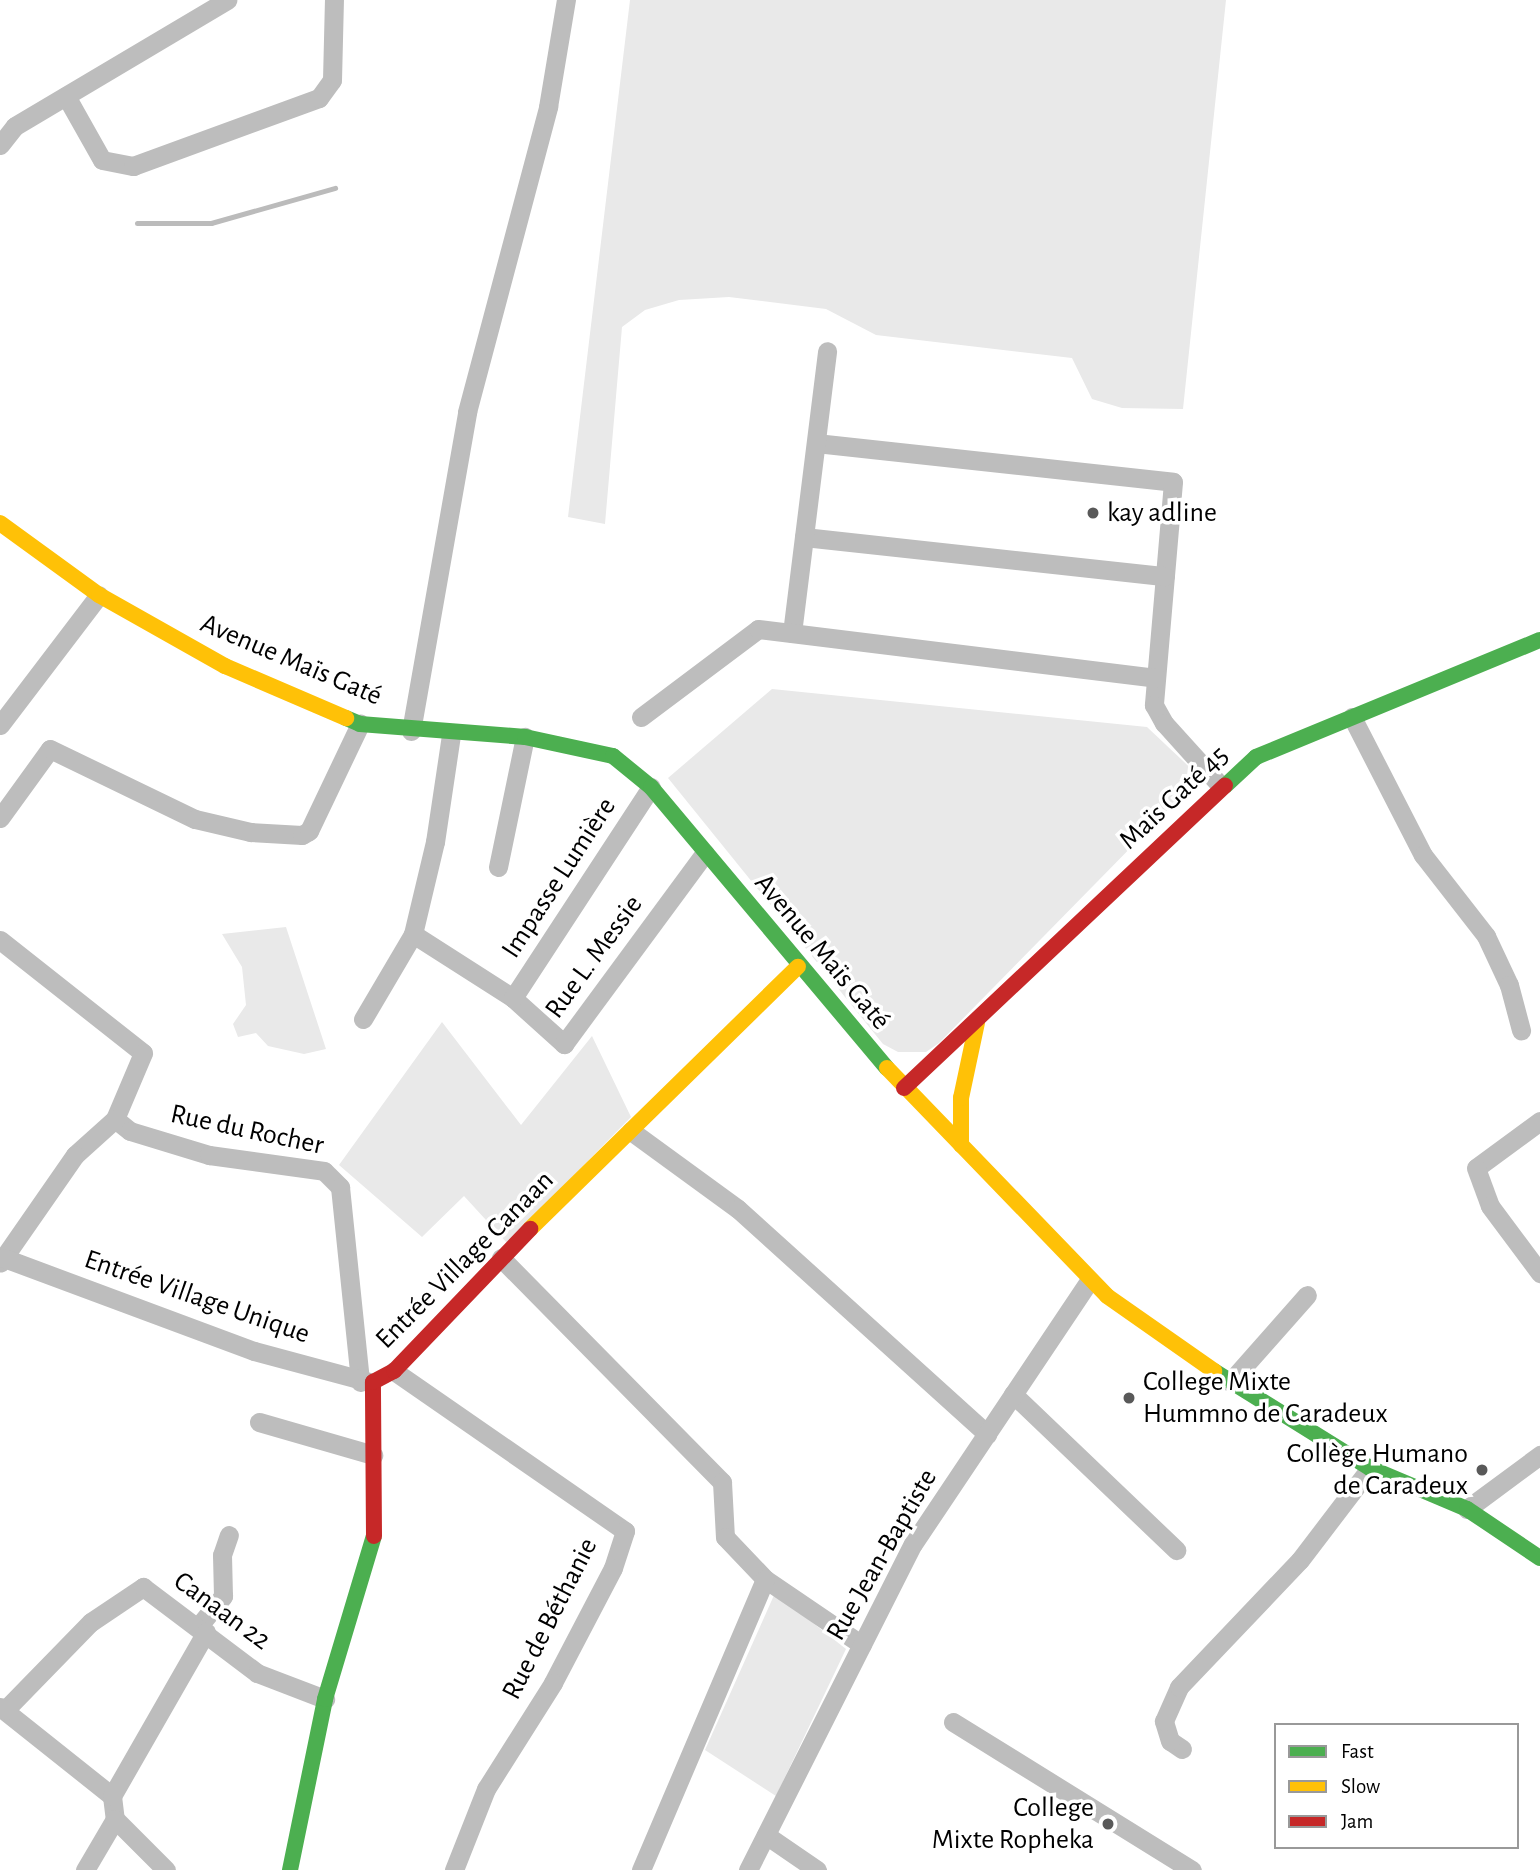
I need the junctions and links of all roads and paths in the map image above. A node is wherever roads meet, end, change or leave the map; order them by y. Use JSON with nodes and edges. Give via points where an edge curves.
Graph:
{"nodes":[{"id":1,"x":228,"y":0,"type":"edge"},
{"id":2,"x":334,"y":0,"type":"edge"},
{"id":3,"x":566,"y":0,"type":"edge"},
{"id":4,"x":66,"y":96,"type":"junction"},
{"id":5,"x":0,"y":145,"type":"edge"},
{"id":6,"x":827,"y":351,"type":"dead end"},
{"id":7,"x":816,"y":443,"type":"junction"},
{"id":8,"x":0,"y":523,"type":"edge"},
{"id":9,"x":804,"y":537,"type":"junction"},
{"id":10,"x":1165,"y":576,"type":"junction"},
{"id":11,"x":99,"y":596,"type":"junction"},
{"id":12,"x":792,"y":633,"type":"junction"},
{"id":13,"x":1540,"y":640,"type":"edge"},
{"id":14,"x":1156,"y":678,"type":"junction"},
{"id":15,"x":1352,"y":716,"type":"junction"},
{"id":16,"x":641,"y":717,"type":"dead end"},
{"id":17,"x":360,"y":724,"type":"junction"},
{"id":18,"x":0,"y":725,"type":"edge"},
{"id":19,"x":411,"y":731,"type":"junction"},
{"id":20,"x":451,"y":735,"type":"junction"},
{"id":21,"x":525,"y":737,"type":"junction"},
{"id":22,"x":1221,"y":786,"type":"junction"},
{"id":23,"x":651,"y":787,"type":"junction"},
{"id":24,"x":0,"y":818,"type":"edge"},
{"id":25,"x":705,"y":853,"type":"junction"},
{"id":26,"x":498,"y":866,"type":"dead end"},
{"id":27,"x":412,"y":934,"type":"junction"},
{"id":28,"x":0,"y":940,"type":"edge"},
{"id":29,"x":798,"y":967,"type":"junction"},
{"id":30,"x":513,"y":998,"type":"junction"},
{"id":31,"x":363,"y":1019,"type":"dead end"},
{"id":32,"x":977,"y":1023,"type":"junction"},
{"id":33,"x":1521,"y":1030,"type":"dead end"},
{"id":34,"x":904,"y":1088,"type":"junction"},
{"id":35,"x":115,"y":1119,"type":"junction"},
{"id":36,"x":1540,"y":1121,"type":"edge"},
{"id":37,"x":631,"y":1131,"type":"junction"},
{"id":38,"x":961,"y":1145,"type":"junction"},
{"id":39,"x":501,"y":1258,"type":"junction"},
{"id":40,"x":2,"y":1260,"type":"edge"},
{"id":41,"x":1540,"y":1273,"type":"edge"},
{"id":42,"x":1089,"y":1280,"type":"junction"},
{"id":43,"x":1307,"y":1295,"type":"dead end"},
{"id":44,"x":394,"y":1371,"type":"junction"},
{"id":45,"x":366,"y":1382,"type":"junction"},
{"id":46,"x":1230,"y":1382,"type":"junction"},
{"id":47,"x":1013,"y":1394,"type":"junction"},
{"id":48,"x":259,"y":1422,"type":"dead end"},
{"id":49,"x":987,"y":1434,"type":"junction"},
{"id":50,"x":373,"y":1455,"type":"junction"},
{"id":51,"x":1540,"y":1455,"type":"edge"},
{"id":52,"x":1370,"y":1468,"type":"junction"},
{"id":53,"x":1467,"y":1510,"type":"junction"},
{"id":54,"x":229,"y":1535,"type":"dead end"},
{"id":55,"x":1176,"y":1550,"type":"dead end"},
{"id":56,"x":1540,"y":1558,"type":"edge"},
{"id":57,"x":765,"y":1579,"type":"junction"},
{"id":58,"x":202,"y":1630,"type":"junction"},
{"id":59,"x":862,"y":1645,"type":"junction"},
{"id":60,"x":325,"y":1699,"type":"junction"},
{"id":61,"x":2,"y":1709,"type":"edge"},
{"id":62,"x":953,"y":1722,"type":"dead end"},
{"id":63,"x":1182,"y":1749,"type":"dead end"},
{"id":64,"x":111,"y":1796,"type":"junction"},
{"id":65,"x":115,"y":1819,"type":"junction"},
{"id":66,"x":766,"y":1835,"type":"junction"},
{"id":67,"x":85,"y":1870,"type":"edge"},
{"id":68,"x":166,"y":1870,"type":"edge"},
{"id":69,"x":290,"y":1870,"type":"edge"},
{"id":70,"x":454,"y":1870,"type":"edge"},
{"id":71,"x":641,"y":1870,"type":"edge"},
{"id":72,"x":748,"y":1870,"type":"edge"},
{"id":73,"x":817,"y":1870,"type":"edge"},
{"id":74,"x":1192,"y":1870,"type":"edge"}],
"edges":[{"from":1,"to":4,"type":"street"},
{"from":2,"to":4,"type":"street","via":[[332,80],[320,97],[132,166],[102,160]]},
{"from":3,"to":19,"type":"street","via":[[548,107],[467,412]]},
{"from":4,"to":5,"type":"street","via":[[15,126]]},
{"from":6,"to":7,"type":"street"},
{"from":7,"to":9,"type":"street"},
{"from":7,"to":10,"type":"street","via":[[1173,482]]},
{"from":8,"to":11,"type":"street","name":"Avenue Maïs Gaté"},
{"from":9,"to":10,"type":"street"},
{"from":9,"to":12,"type":"street"},
{"from":10,"to":14,"type":"street"},
{"from":11,"to":17,"type":"street","name":"Avenue Maïs Gaté","via":[[225,666]]},
{"from":11,"to":18,"type":"street"},
{"from":12,"to":14,"type":"street"},
{"from":12,"to":16,"type":"street","via":[[758,629]]},
{"from":13,"to":15,"type":"street","name":"Maïs Gaté 45","via":[[1494,664]]},
{"from":14,"to":22,"type":"street","via":[[1154,705],[1164,723]]},
{"from":15,"to":22,"type":"street","name":"Maïs Gaté 45","via":[[1256,758]]},
{"from":15,"to":33,"type":"street","via":[[1423,855],[1486,936],[1510,985]]},
{"from":17,"to":19,"type":"street","name":"Avenue Maïs Gaté"},
{"from":17,"to":24,"type":"street","via":[[309,831],[302,835],[250,832],[194,819],[50,749]]},
{"from":19,"to":20,"type":"street","name":"Avenue Maïs Gaté"},
{"from":20,"to":21,"type":"street","name":"Avenue Maïs Gaté"},
{"from":20,"to":27,"type":"street","via":[[435,842]]},
{"from":21,"to":23,"type":"street","name":"Avenue Maïs Gaté","via":[[613,755]]},
{"from":21,"to":26,"type":"street"},
{"from":22,"to":32,"type":"street","name":"Maïs Gaté 45"},
{"from":23,"to":25,"type":"street","name":"Avenue Maïs Gaté"},
{"from":23,"to":30,"type":"street","name":"Impasse Lumière"},
{"from":25,"to":29,"type":"street","name":"Avenue Maïs Gaté"},
{"from":25,"to":30,"type":"street","name":"Rue L. Messie","via":[[570,1042],[556,1042]]},
{"from":27,"to":30,"type":"street","name":"Rue L. Messie"},
{"from":27,"to":31,"type":"street"},
{"from":28,"to":35,"type":"street","via":[[143,1053]]},
{"from":29,"to":34,"type":"street","name":"Avenue Maïs Gaté"},
{"from":29,"to":37,"type":"street","name":"Entrée Village Canaan"},
{"from":32,"to":34,"type":"street","name":"Maïs Gaté 45"},
{"from":32,"to":38,"type":"street","via":[[961,1098]]},
{"from":34,"to":38,"type":"street","name":"Avenue Maïs Gaté"},
{"from":35,"to":40,"type":"street","via":[[75,1155]]},
{"from":35,"to":45,"type":"street","name":"Rue du Rocher","via":[[130,1130],[209,1155],[324,1171],[340,1187]]},
{"from":36,"to":41,"type":"street","via":[[1476,1168],[1490,1206]]},
{"from":37,"to":39,"type":"street","name":"Entrée Village Canaan"},
{"from":37,"to":49,"type":"street","via":[[738,1209]]},
{"from":38,"to":42,"type":"street","name":"Avenue Maïs Gaté"},
{"from":39,"to":44,"type":"street","name":"Entrée Village Canaan"},
{"from":39,"to":57,"type":"street","via":[[722,1482],[725,1537]]},
{"from":40,"to":45,"type":"street","name":"Entrée Village Unique","via":[[254,1351]]},
{"from":42,"to":46,"type":"street","name":"Avenue Maïs Gaté"},
{"from":42,"to":47,"type":"street","name":"Rue Jean-Baptiste"},
{"from":43,"to":46,"type":"street"},
{"from":44,"to":45,"type":"street","name":"Entrée Village Canaan"},
{"from":44,"to":70,"type":"street","name":"Rue de Béthanie","via":[[625,1531],[613,1568],[553,1684],[486,1789]]},
{"from":45,"to":50,"type":"street","name":"Entrée Village Canaan"},
{"from":46,"to":52,"type":"street","name":"Avenue Maïs Gaté"},
{"from":47,"to":49,"type":"street","name":"Rue Jean-Baptiste"},
{"from":47,"to":55,"type":"street"},
{"from":48,"to":50,"type":"street"},
{"from":49,"to":59,"type":"street","name":"Rue Jean-Baptiste","via":[[913,1544]]},
{"from":50,"to":60,"type":"street","name":"Entrée Village Canaan","via":[[374,1531]]},
{"from":51,"to":53,"type":"street"},
{"from":52,"to":53,"type":"street","name":"Avenue Maïs Gaté"},
{"from":52,"to":63,"type":"street","via":[[1300,1560],[1180,1687],[1164,1721],[1170,1741]]},
{"from":53,"to":56,"type":"street","name":"Avenue Maïs Gaté"},
{"from":54,"to":58,"type":"street","via":[[222,1555],[223,1597]]},
{"from":57,"to":59,"type":"street"},
{"from":57,"to":71,"type":"street"},
{"from":58,"to":60,"type":"street","name":"Canaan 22","via":[[257,1673]]},
{"from":58,"to":61,"type":"street","name":"Canaan 22","via":[[143,1587],[91,1622]]},
{"from":58,"to":64,"type":"street"},
{"from":59,"to":66,"type":"street","name":"Rue Jean-Baptiste"},
{"from":60,"to":69,"type":"street","name":"Entrée Village Canaan"},
{"from":61,"to":64,"type":"street"},
{"from":62,"to":74,"type":"street"},
{"from":64,"to":65,"type":"street"},
{"from":65,"to":67,"type":"street"},
{"from":65,"to":68,"type":"street"},
{"from":66,"to":72,"type":"street","name":"Rue Jean-Baptiste"},
{"from":66,"to":73,"type":"street"}]}
